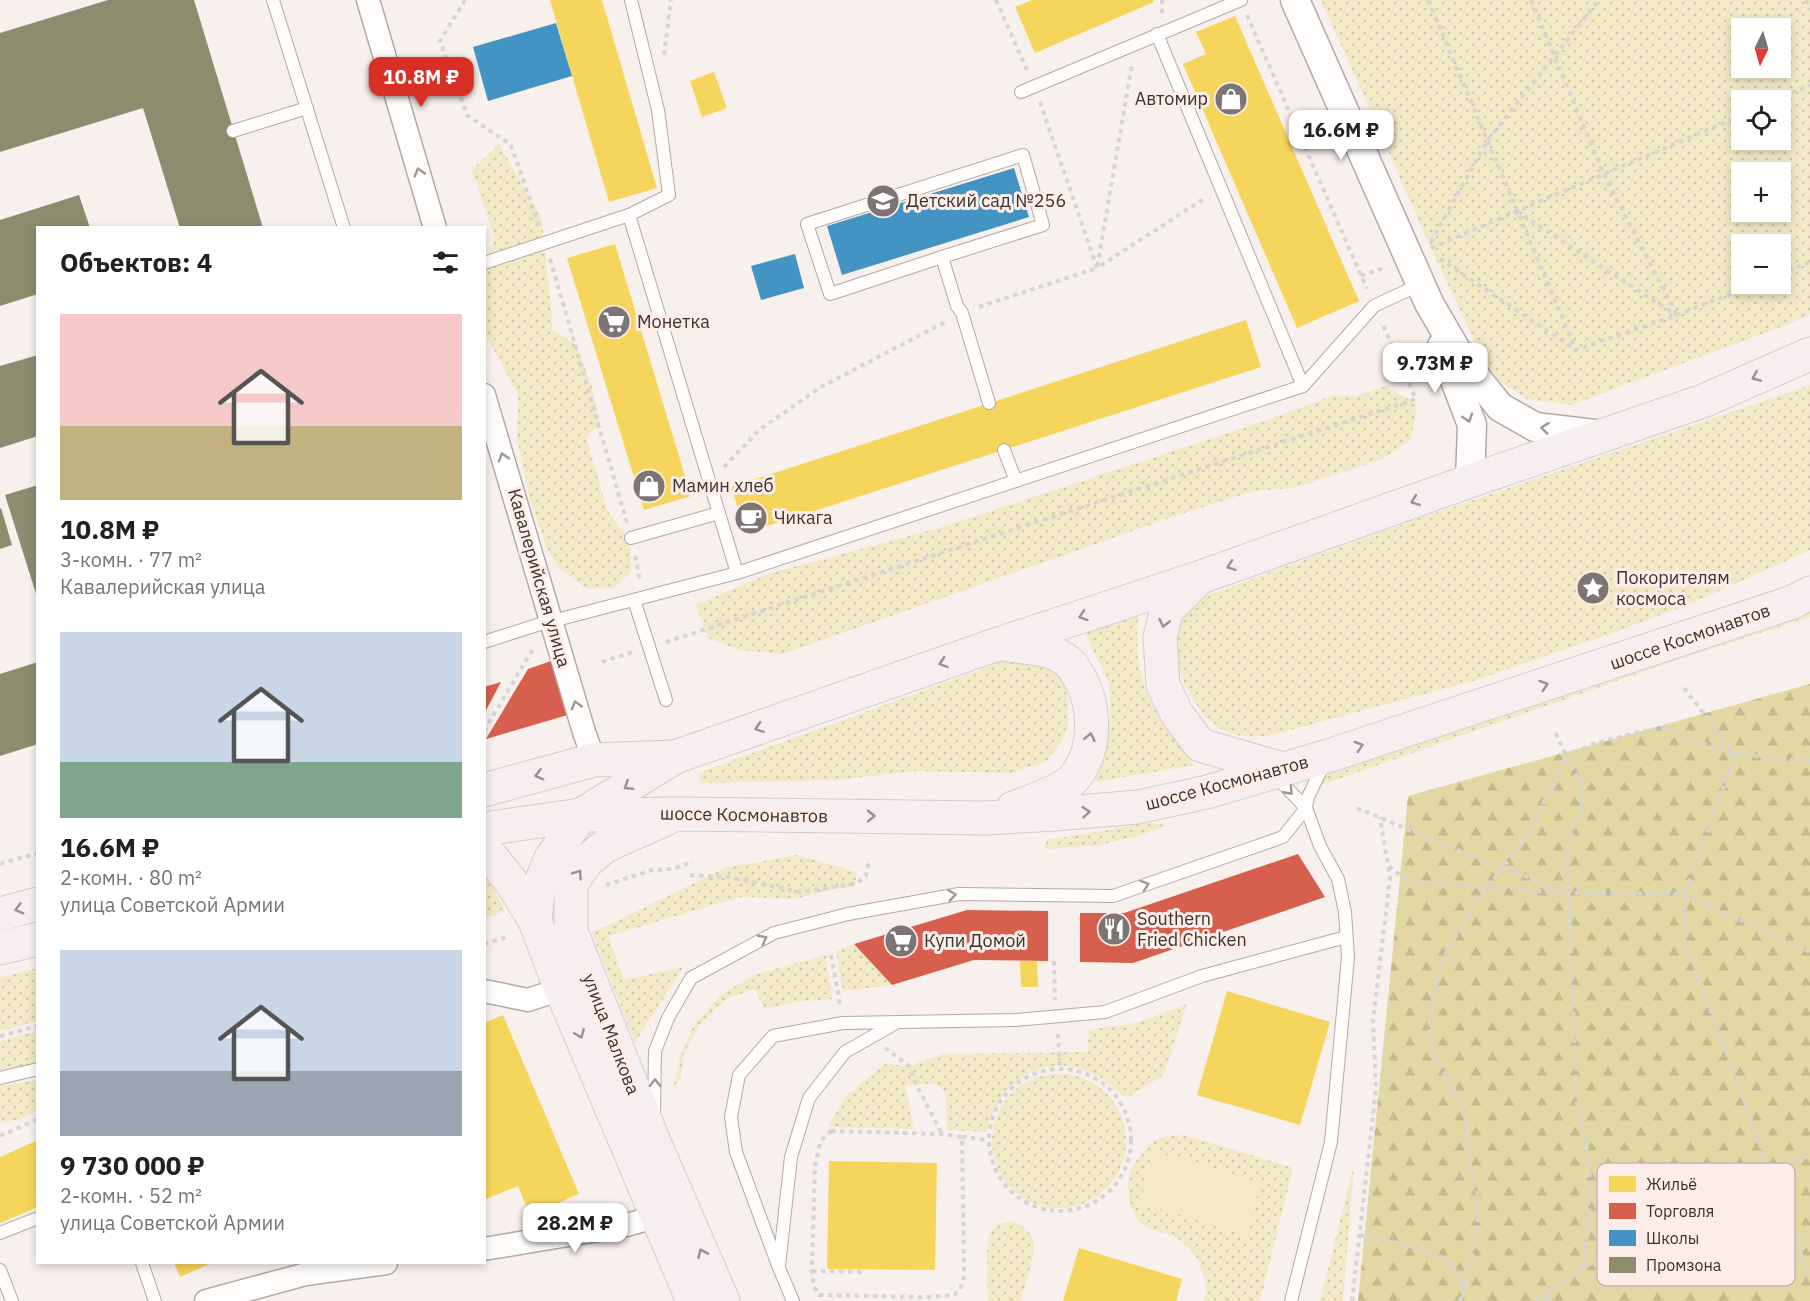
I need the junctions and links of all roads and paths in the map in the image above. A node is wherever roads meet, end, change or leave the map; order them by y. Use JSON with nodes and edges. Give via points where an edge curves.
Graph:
{"nodes":[{"id":1,"x":273,"y":0,"type":"edge"},
{"id":2,"x":368,"y":0,"type":"edge"},
{"id":3,"x":631,"y":0,"type":"edge"},
{"id":4,"x":996,"y":0,"type":"edge"},
{"id":5,"x":1162,"y":0,"type":"edge"},
{"id":6,"x":1240,"y":0,"type":"edge"},
{"id":7,"x":1295,"y":0,"type":"edge"},
{"id":8,"x":1428,"y":0,"type":"edge"},
{"id":9,"x":1531,"y":0,"type":"edge"},
{"id":10,"x":1599,"y":0,"type":"edge"},
{"id":11,"x":1806,"y":0,"type":"edge"},
{"id":12,"x":1810,"y":10,"type":"edge"},
{"id":13,"x":1156,"y":34,"type":"junction"},
{"id":14,"x":1136,"y":44,"type":"junction"},
{"id":15,"x":1554,"y":56,"type":"junction"},
{"id":16,"x":1810,"y":86,"type":"edge"},
{"id":17,"x":1034,"y":87,"type":"junction"},
{"id":18,"x":1021,"y":92,"type":"dead end"},
{"id":19,"x":1791,"y":94,"type":"edge"},
{"id":20,"x":306,"y":108,"type":"junction"},
{"id":21,"x":1731,"y":120,"type":"edge"},
{"id":22,"x":233,"y":131,"type":"dead end"},
{"id":23,"x":1487,"y":141,"type":"junction"},
{"id":24,"x":1604,"y":175,"type":"junction"},
{"id":25,"x":1221,"y":188,"type":"junction"},
{"id":26,"x":1516,"y":211,"type":"junction"},
{"id":27,"x":629,"y":215,"type":"junction"},
{"id":28,"x":343,"y":226,"type":"edge"},
{"id":29,"x":434,"y":226,"type":"edge"},
{"id":30,"x":1426,"y":250,"type":"junction"},
{"id":31,"x":942,"y":257,"type":"junction"},
{"id":32,"x":486,"y":262,"type":"edge"},
{"id":33,"x":1810,"y":262,"type":"edge"},
{"id":34,"x":1097,"y":268,"type":"junction"},
{"id":35,"x":1791,"y":270,"type":"edge"},
{"id":36,"x":1425,"y":294,"type":"junction"},
{"id":37,"x":1731,"y":294,"type":"edge"},
{"id":38,"x":1374,"y":306,"type":"junction"},
{"id":39,"x":962,"y":313,"type":"junction"},
{"id":40,"x":1677,"y":315,"type":"junction"},
{"id":41,"x":1576,"y":351,"type":"junction"},
{"id":42,"x":1810,"y":354,"type":"edge"},
{"id":43,"x":1303,"y":386,"type":"junction"},
{"id":44,"x":486,"y":402,"type":"edge"},
{"id":45,"x":989,"y":403,"type":"dead end"},
{"id":46,"x":1603,"y":435,"type":"junction"},
{"id":47,"x":1004,"y":450,"type":"dead end"},
{"id":48,"x":1016,"y":481,"type":"junction"},
{"id":49,"x":1470,"y":481,"type":"junction"},
{"id":50,"x":709,"y":483,"type":"junction"},
{"id":51,"x":718,"y":513,"type":"junction"},
{"id":52,"x":631,"y":538,"type":"joint"},
{"id":53,"x":737,"y":573,"type":"junction"},
{"id":54,"x":1198,"y":578,"type":"junction"},
{"id":55,"x":641,"y":585,"type":"dead end"},
{"id":56,"x":1804,"y":598,"type":"edge"},
{"id":57,"x":634,"y":600,"type":"junction"},
{"id":58,"x":544,"y":623,"type":"junction"},
{"id":59,"x":486,"y":641,"type":"edge"},
{"id":60,"x":998,"y":644,"type":"junction"},
{"id":61,"x":649,"y":647,"type":"junction"},
{"id":62,"x":602,"y":662,"type":"dead end"},
{"id":63,"x":1684,"y":688,"type":"dead end"},
{"id":64,"x":666,"y":700,"type":"dead end"},
{"id":65,"x":486,"y":728,"type":"edge"},
{"id":66,"x":1556,"y":733,"type":"dead end"},
{"id":67,"x":1735,"y":754,"type":"junction"},
{"id":68,"x":1328,"y":756,"type":"junction"},
{"id":69,"x":1566,"y":756,"type":"junction"},
{"id":70,"x":675,"y":757,"type":"junction"},
{"id":71,"x":594,"y":760,"type":"junction"},
{"id":72,"x":1810,"y":762,"type":"edge"},
{"id":73,"x":1278,"y":771,"type":"junction"},
{"id":74,"x":486,"y":789,"type":"edge"},
{"id":75,"x":1306,"y":808,"type":"junction"},
{"id":76,"x":1357,"y":808,"type":"dead end"},
{"id":77,"x":678,"y":814,"type":"junction"},
{"id":78,"x":581,"y":815,"type":"junction"},
{"id":79,"x":1380,"y":817,"type":"junction"},
{"id":80,"x":985,"y":818,"type":"junction"},
{"id":81,"x":486,"y":829,"type":"edge"},
{"id":82,"x":486,"y":853,"type":"edge"},
{"id":83,"x":36,"y":855,"type":"edge"},
{"id":84,"x":869,"y":859,"type":"dead end"},
{"id":85,"x":693,"y":862,"type":"dead end"},
{"id":86,"x":0,"y":864,"type":"edge"},
{"id":87,"x":1388,"y":866,"type":"junction"},
{"id":88,"x":1503,"y":867,"type":"junction"},
{"id":89,"x":690,"y":875,"type":"dead end"},
{"id":90,"x":600,"y":887,"type":"dead end"},
{"id":91,"x":1487,"y":888,"type":"junction"},
{"id":92,"x":1569,"y":893,"type":"junction"},
{"id":93,"x":1685,"y":894,"type":"junction"},
{"id":94,"x":36,"y":905,"type":"edge"},
{"id":95,"x":0,"y":914,"type":"edge"},
{"id":96,"x":521,"y":929,"type":"junction"},
{"id":97,"x":1346,"y":937,"type":"junction"},
{"id":98,"x":36,"y":939,"type":"edge"},
{"id":99,"x":486,"y":943,"type":"edge"},
{"id":100,"x":0,"y":948,"type":"edge"},
{"id":101,"x":1810,"y":952,"type":"edge"},
{"id":102,"x":1054,"y":961,"type":"dead end"},
{"id":103,"x":1053,"y":979,"type":"dead end"},
{"id":104,"x":561,"y":989,"type":"junction"},
{"id":105,"x":486,"y":991,"type":"edge"},
{"id":106,"x":897,"y":1023,"type":"junction"},
{"id":107,"x":36,"y":1027,"type":"edge"},
{"id":108,"x":0,"y":1036,"type":"edge"},
{"id":109,"x":36,"y":1069,"type":"edge"},
{"id":110,"x":0,"y":1078,"type":"edge"},
{"id":111,"x":36,"y":1120,"type":"edge"},
{"id":112,"x":0,"y":1136,"type":"edge"},
{"id":113,"x":962,"y":1137,"type":"junction"},
{"id":114,"x":989,"y":1140,"type":"junction"},
{"id":115,"x":654,"y":1142,"type":"junction"},
{"id":116,"x":1810,"y":1155,"type":"edge"},
{"id":117,"x":1768,"y":1163,"type":"edge"},
{"id":118,"x":1794,"y":1163,"type":"edge"},
{"id":119,"x":669,"y":1211,"type":"junction"},
{"id":120,"x":36,"y":1219,"type":"edge"},
{"id":121,"x":0,"y":1233,"type":"edge"},
{"id":122,"x":1360,"y":1235,"type":"junction"},
{"id":123,"x":1795,"y":1238,"type":"edge"},
{"id":124,"x":486,"y":1249,"type":"edge"},
{"id":125,"x":1597,"y":1260,"type":"edge"},
{"id":126,"x":141,"y":1264,"type":"edge"},
{"id":127,"x":370,"y":1264,"type":"edge"},
{"id":128,"x":1584,"y":1267,"type":"junction"},
{"id":129,"x":304,"y":1268,"type":"edge"},
{"id":130,"x":779,"y":1268,"type":"junction"},
{"id":131,"x":863,"y":1269,"type":"dead end"},
{"id":132,"x":0,"y":1270,"type":"edge"},
{"id":133,"x":812,"y":1271,"type":"junction"},
{"id":134,"x":1810,"y":1279,"type":"edge"},
{"id":135,"x":1465,"y":1286,"type":"junction"},
{"id":136,"x":1549,"y":1292,"type":"junction"},
{"id":137,"x":12,"y":1301,"type":"edge"},
{"id":138,"x":155,"y":1301,"type":"edge"},
{"id":139,"x":206,"y":1301,"type":"edge"},
{"id":140,"x":693,"y":1301,"type":"edge"},
{"id":141,"x":723,"y":1301,"type":"edge"},
{"id":142,"x":794,"y":1301,"type":"edge"},
{"id":143,"x":1291,"y":1301,"type":"edge"},
{"id":144,"x":1352,"y":1301,"type":"edge"},
{"id":145,"x":1460,"y":1301,"type":"edge"},
{"id":146,"x":1536,"y":1301,"type":"edge"},
{"id":147,"x":1546,"y":1301,"type":"edge"}],
"edges":[{"from":1,"to":20,"type":"lane"},
{"from":29,"to":2,"type":"street","one_way":true},
{"from":3,"to":27,"type":"lane","via":[[658,110],[669,195]]},
{"from":4,"to":17,"type":"path"},
{"from":5,"to":14,"type":"path","via":[[1161,17]]},
{"from":6,"to":13,"type":"lane"},
{"from":6,"to":38,"type":"path"},
{"from":7,"to":36,"type":"street"},
{"from":8,"to":23,"type":"path"},
{"from":9,"to":15,"type":"path"},
{"from":10,"to":15,"type":"path"},
{"from":11,"to":12,"type":"path"},
{"from":13,"to":14,"type":"lane"},
{"from":13,"to":25,"type":"lane"},
{"from":14,"to":17,"type":"lane"},
{"from":14,"to":34,"type":"path"},
{"from":15,"to":23,"type":"path"},
{"from":15,"to":24,"type":"path"},
{"from":16,"to":19,"type":"path"},
{"from":17,"to":18,"type":"lane"},
{"from":17,"to":34,"type":"path"},
{"from":20,"to":22,"type":"lane"},
{"from":20,"to":28,"type":"lane"},
{"from":21,"to":24,"type":"path"},
{"from":23,"to":26,"type":"path"},
{"from":23,"to":30,"type":"path"},
{"from":24,"to":26,"type":"path"},
{"from":24,"to":40,"type":"path"},
{"from":25,"to":34,"type":"path"},
{"from":25,"to":43,"type":"lane"},
{"from":26,"to":30,"type":"path"},
{"from":26,"to":40,"type":"path"},
{"from":26,"to":41,"type":"path"},
{"from":27,"to":32,"type":"lane"},
{"from":27,"to":50,"type":"lane"},
{"from":30,"to":41,"type":"path"},
{"from":31,"to":31,"type":"lane","via":[[830,294],[807,224],[1023,155],[1043,225]]},
{"from":31,"to":39,"type":"lane"},
{"from":33,"to":35,"type":"path"},
{"from":34,"to":39,"type":"path"},
{"from":36,"to":38,"type":"lane"},
{"from":46,"to":36,"type":"street","one_way":true,"via":[[1535,428],[1500,407],[1462,360]]},
{"from":36,"to":49,"type":"street","one_way":true,"via":[[1472,425]]},
{"from":37,"to":40,"type":"path"},
{"from":38,"to":43,"type":"lane"},
{"from":38,"to":61,"type":"path","via":[[1416,399]]},
{"from":39,"to":45,"type":"lane"},
{"from":39,"to":50,"type":"path","via":[[821,387],[759,430]]},
{"from":40,"to":41,"type":"path"},
{"from":42,"to":46,"type":"main road","name":"шоссе Космонавтов","one_way":true,"via":[[1702,400]]},
{"from":43,"to":48,"type":"lane"},
{"from":58,"to":44,"type":"street","name":"Кавалерийская улица","one_way":true},
{"from":46,"to":49,"type":"main road","name":"шоссе Космонавтов"},
{"from":47,"to":48,"type":"lane"},
{"from":48,"to":53,"type":"lane"},
{"from":49,"to":54,"type":"main road","name":"шоссе Космонавтов","one_way":true},
{"from":50,"to":51,"type":"lane"},
{"from":51,"to":52,"type":"lane"},
{"from":51,"to":53,"type":"lane"},
{"from":52,"to":55,"type":"path"},
{"from":53,"to":57,"type":"lane"},
{"from":54,"to":60,"type":"main road","name":"шоссе Космонавтов","one_way":true},
{"from":54,"to":73,"type":"main road","one_way":true,"via":[[1167,610],[1160,637],[1163,685],[1177,714],[1200,745]]},
{"from":68,"to":56,"type":"main road","name":"шоссе Космонавтов","one_way":true},
{"from":57,"to":58,"type":"lane"},
{"from":57,"to":61,"type":"lane"},
{"from":58,"to":59,"type":"lane"},
{"from":58,"to":65,"type":"path","via":[[537,642]]},
{"from":71,"to":58,"type":"street","name":"Кавалерийская улица","one_way":true},
{"from":60,"to":70,"type":"main road","name":"шоссе Космонавтов","one_way":true},
{"from":80,"to":60,"type":"main road","one_way":true,"via":[[1047,795],[1074,779],[1086,756],[1093,724],[1086,689],[1070,663],[1050,650]]},
{"from":61,"to":62,"type":"path"},
{"from":61,"to":64,"type":"lane"},
{"from":63,"to":67,"type":"path"},
{"from":66,"to":69,"type":"path"},
{"from":67,"to":69,"type":"path","via":[[1667,727],[1593,744]]},
{"from":67,"to":72,"type":"path"},
{"from":67,"to":93,"type":"path"},
{"from":68,"to":73,"type":"main road","name":"шоссе Космонавтов"},
{"from":68,"to":75,"type":"lane"},
{"from":69,"to":88,"type":"path","via":[[1529,834]]},
{"from":69,"to":92,"type":"path","via":[[1582,784],[1582,808],[1567,846]]},
{"from":70,"to":71,"type":"main road","name":"шоссе Космонавтов"},
{"from":70,"to":78,"type":"main road","name":"шоссе Космонавтов","one_way":true},
{"from":71,"to":74,"type":"main road","name":"шоссе Космонавтов","one_way":true},
{"from":73,"to":75,"type":"lane","one_way":true,"via":[[1285,786]]},
{"from":80,"to":73,"type":"main road","name":"шоссе Космонавтов","one_way":true,"via":[[1138,807]]},
{"from":75,"to":97,"type":"lane","via":[[1338,879]]},
{"from":115,"to":75,"type":"lane","one_way":true,"via":[[655,1052],[685,988],[691,978],[774,933],[848,914],[959,894],[1113,896],[1283,837]]},
{"from":76,"to":79,"type":"path"},
{"from":77,"to":78,"type":"main road","name":"шоссе Космонавтов"},
{"from":77,"to":80,"type":"main road","name":"шоссе Космонавтов","one_way":true},
{"from":115,"to":77,"type":"main road","name":"улица Малкова","one_way":true,"via":[[571,931],[571,884],[586,862],[605,846]]},
{"from":78,"to":81,"type":"main road","name":"шоссе Космонавтов"},
{"from":78,"to":96,"type":"main road","name":"улица Малкова","via":[[550,860]]},
{"from":79,"to":87,"type":"path"},
{"from":79,"to":88,"type":"path"},
{"from":82,"to":96,"type":"main road","name":"улица Малкова","via":[[510,880]]},
{"from":83,"to":86,"type":"path"},
{"from":84,"to":89,"type":"path","via":[[866,876],[855,884],[800,892],[729,877]]},
{"from":85,"to":90,"type":"path"},
{"from":87,"to":91,"type":"path","via":[[1401,876],[1422,883]]},
{"from":87,"to":122,"type":"path","via":[[1390,878],[1373,1020],[1376,1089]]},
{"from":88,"to":91,"type":"path"},
{"from":88,"to":92,"type":"path"},
{"from":91,"to":92,"type":"path"},
{"from":91,"to":135,"type":"path","via":[[1443,959],[1430,1032],[1437,1060],[1464,1106],[1469,1163],[1478,1196],[1477,1234]]},
{"from":92,"to":93,"type":"path"},
{"from":92,"to":128,"type":"path","via":[[1577,1101],[1590,1165]]},
{"from":93,"to":101,"type":"path"},
{"from":93,"to":117,"type":"path","via":[[1686,944]]},
{"from":94,"to":95,"type":"main road","one_way":true},
{"from":96,"to":99,"type":"path"},
{"from":96,"to":104,"type":"main road","name":"улица Малкова"},
{"from":97,"to":106,"type":"lane","via":[[1202,976],[1105,1012],[1015,1020]]},
{"from":97,"to":143,"type":"lane","via":[[1348,957],[1331,1142]]},
{"from":98,"to":100,"type":"main road"},
{"from":102,"to":103,"type":"path"},
{"from":104,"to":105,"type":"street","via":[[528,1000]]},
{"from":104,"to":119,"type":"main road","name":"улица Малкова","one_way":true},
{"from":106,"to":130,"type":"lane","via":[[844,1052],[809,1098],[791,1157]]},
{"from":106,"to":130,"type":"lane","via":[[843,1023],[773,1035],[739,1075],[731,1118],[736,1152]]},
{"from":107,"to":108,"type":"path"},
{"from":109,"to":110,"type":"lane"},
{"from":111,"to":112,"type":"path"},
{"from":113,"to":114,"type":"path"},
{"from":113,"to":133,"type":"path","via":[[831,1131],[822,1140],[815,1167]]},
{"from":113,"to":133,"type":"path","via":[[964,1276],[954,1295],[819,1295]]},
{"from":114,"to":114,"type":"path","via":[[989,1127],[998,1104],[1014,1085],[1036,1073],[1060,1069],[1085,1073],[1106,1086],[1122,1106],[1130,1129],[1130,1154],[1121,1177],[1105,1196],[1083,1208],[1059,1212],[1034,1207],[1013,1194],[997,1176]]},
{"from":115,"to":119,"type":"main road","name":"улица Малкова"},
{"from":116,"to":118,"type":"path"},
{"from":119,"to":124,"type":"street","via":[[627,1225]]},
{"from":119,"to":140,"type":"main road","name":"улица Малкова"},
{"from":141,"to":119,"type":"main road","name":"улица Малкова","one_way":true},
{"from":120,"to":121,"type":"lane"},
{"from":122,"to":135,"type":"path","via":[[1428,1251],[1446,1260]]},
{"from":122,"to":144,"type":"path"},
{"from":123,"to":134,"type":"path"},
{"from":125,"to":128,"type":"path"},
{"from":126,"to":138,"type":"lane"},
{"from":127,"to":129,"type":"street"},
{"from":128,"to":136,"type":"path"},
{"from":129,"to":139,"type":"street"},
{"from":130,"to":142,"type":"lane"},
{"from":131,"to":133,"type":"path"},
{"from":132,"to":137,"type":"lane"},
{"from":135,"to":145,"type":"path"},
{"from":136,"to":146,"type":"path"},
{"from":136,"to":147,"type":"path"}]}
